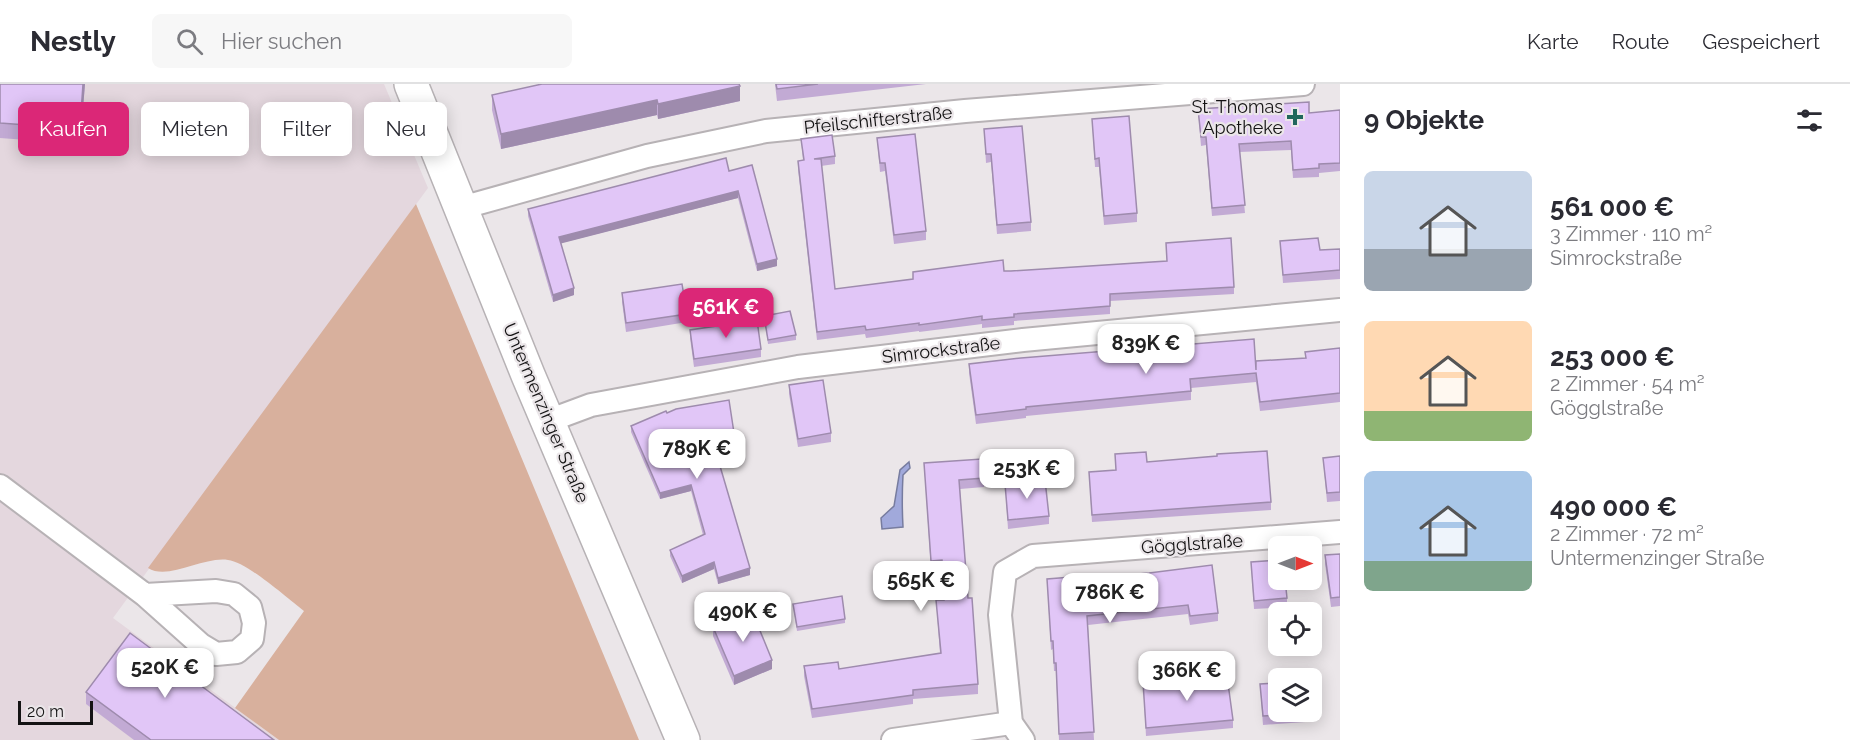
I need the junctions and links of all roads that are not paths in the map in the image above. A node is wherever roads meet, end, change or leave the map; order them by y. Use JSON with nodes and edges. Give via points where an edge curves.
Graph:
{"nodes":[{"id":1,"x":411,"y":84,"type":"edge"},
{"id":2,"x":1303,"y":84,"type":"edge"},
{"id":3,"x":461,"y":208,"type":"junction"},
{"id":4,"x":1340,"y":310,"type":"edge"},
{"id":5,"x":548,"y":421,"type":"junction"},
{"id":6,"x":0,"y":486,"type":"edge"},
{"id":7,"x":1340,"y":532,"type":"edge"},
{"id":8,"x":145,"y":595,"type":"dead end"},
{"id":9,"x":1017,"y":731,"type":"edge"},
{"id":10,"x":683,"y":740,"type":"edge"},
{"id":11,"x":893,"y":740,"type":"edge"}],
"edges":[{"from":1,"to":3,"type":"street","name":"Untermenzinger Straße"},
{"from":2,"to":3,"type":"street","name":"Pfeilschifterstraße","via":[[766,131],[646,156]]},
{"from":3,"to":5,"type":"street","name":"Untermenzinger Straße"},
{"from":4,"to":5,"type":"street","name":"Simrockstraße","via":[[1023,340],[798,367],[591,405]]},
{"from":5,"to":10,"type":"street","name":"Untermenzinger Straße"},
{"from":6,"to":8,"type":"street"},
{"from":7,"to":9,"type":"street","name":"Gögglstraße","via":[[1033,556],[1005,572],[1000,615]]},
{"from":9,"to":11,"type":"street"}]}
